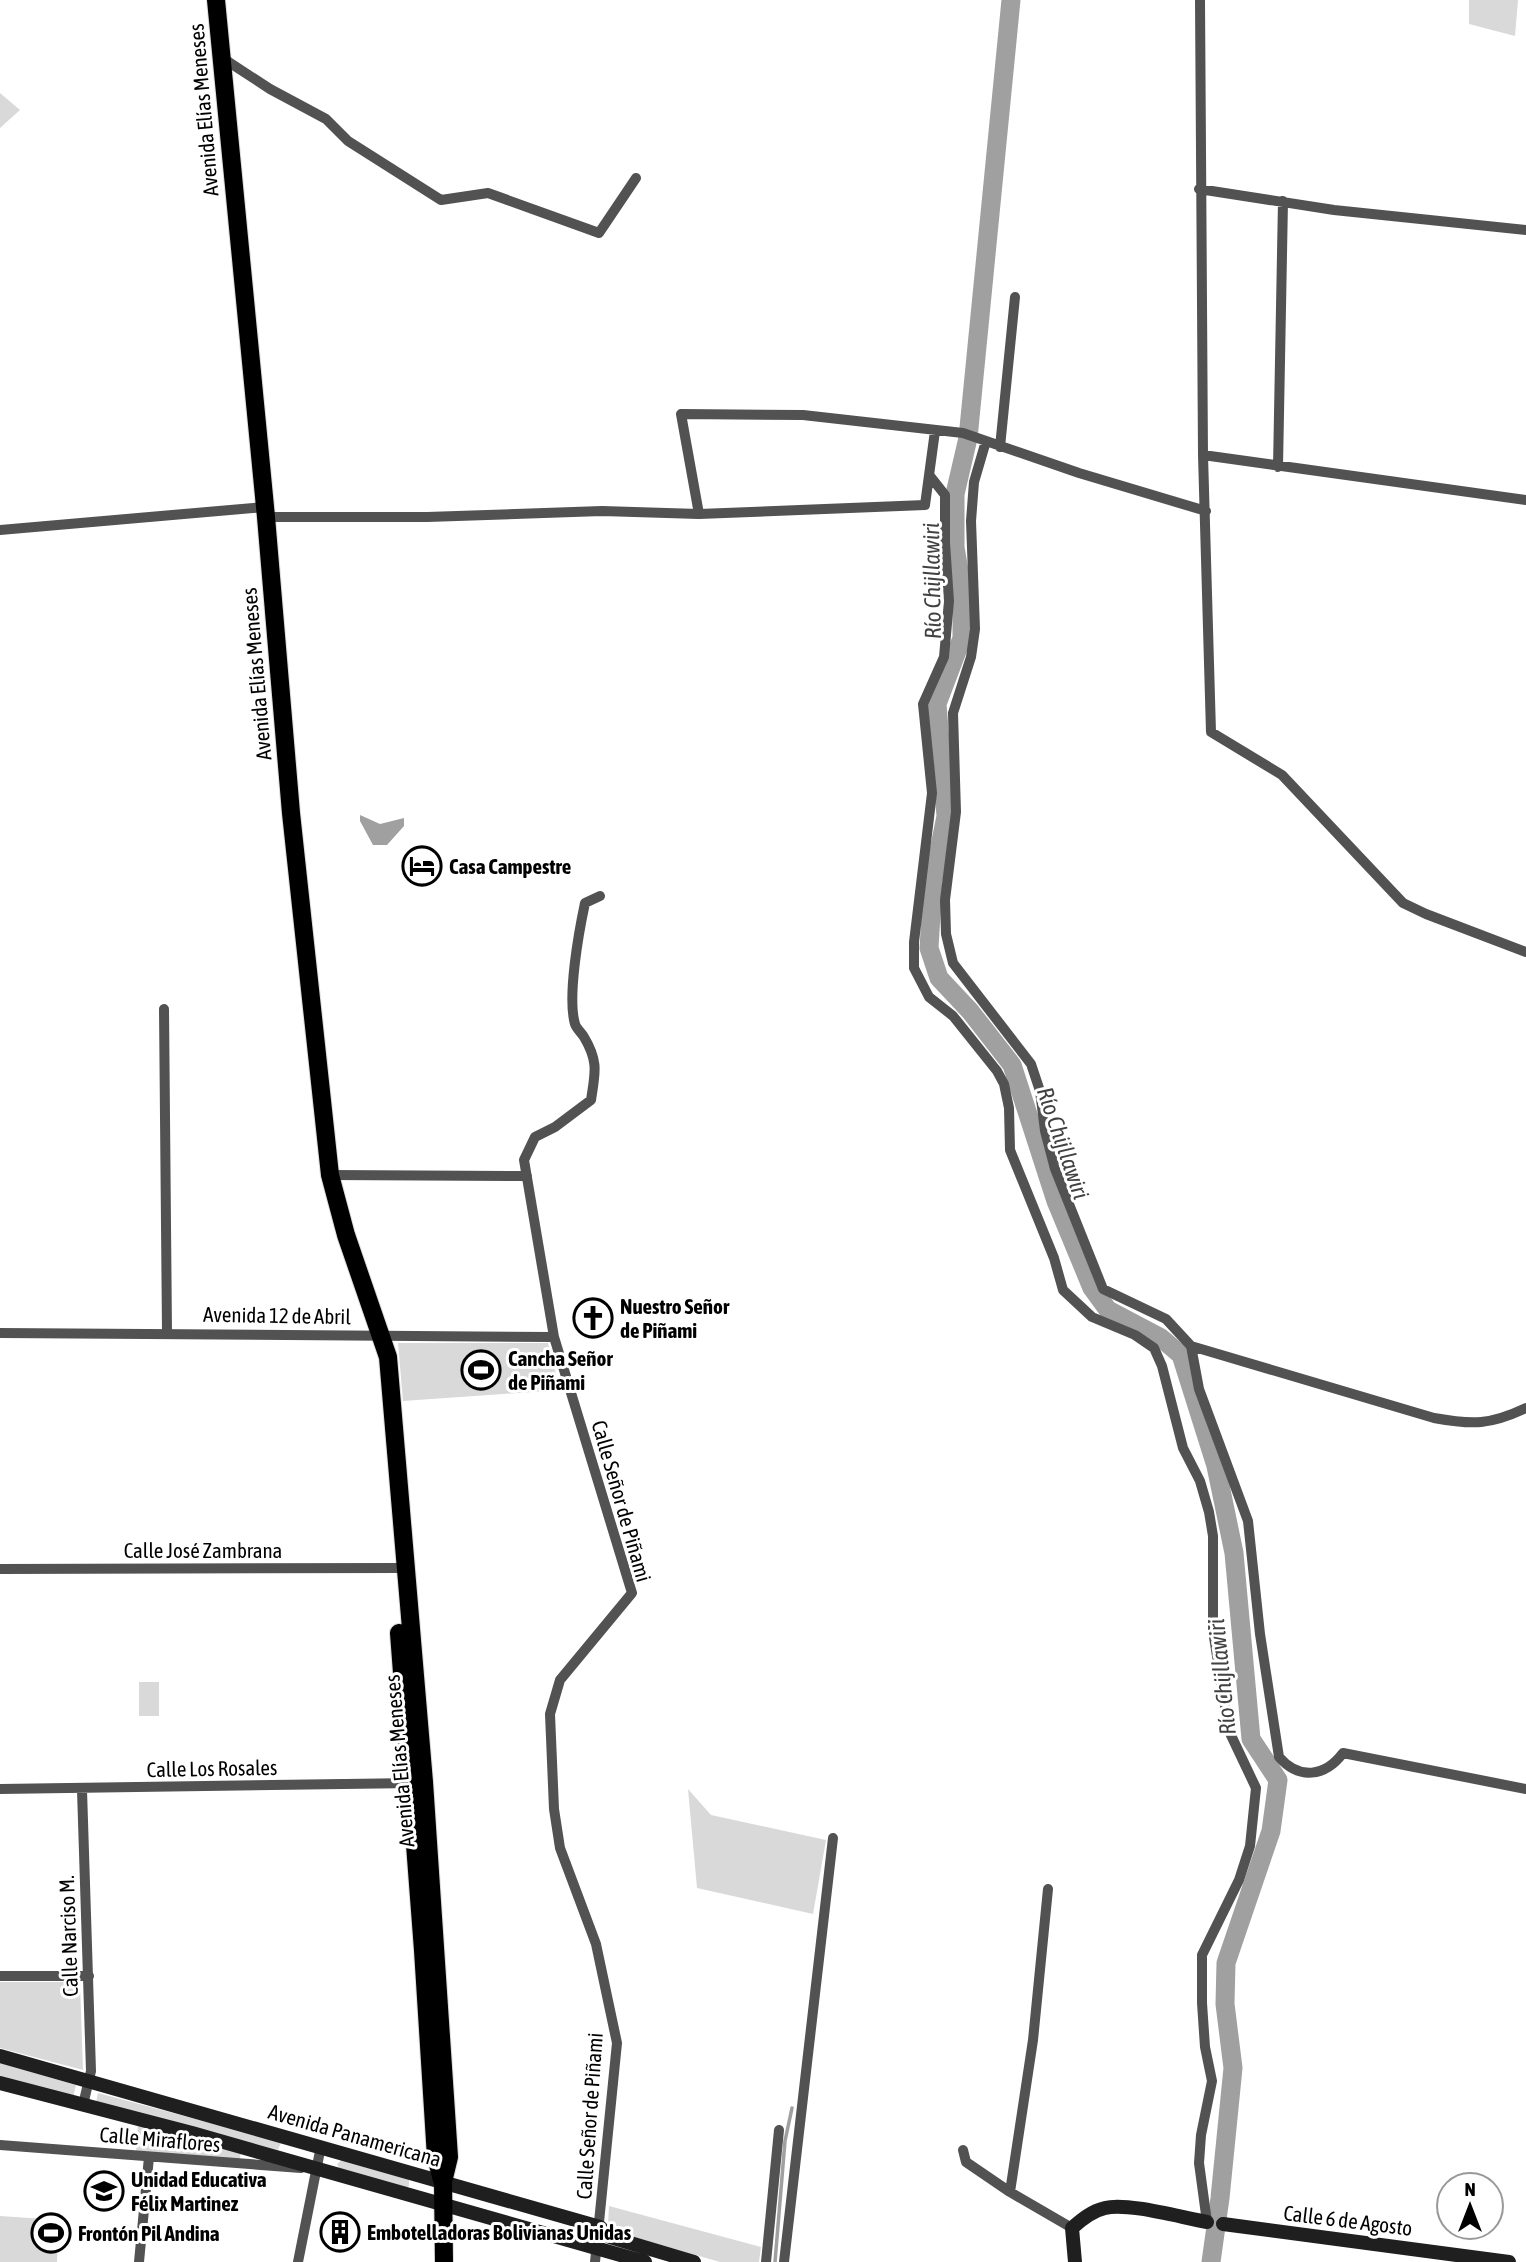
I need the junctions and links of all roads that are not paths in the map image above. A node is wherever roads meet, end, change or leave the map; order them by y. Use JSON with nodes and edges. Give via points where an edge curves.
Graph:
{"nodes":[{"id":1,"x":216,"y":0,"type":"edge"},
{"id":2,"x":1200,"y":0,"type":"edge"},
{"id":3,"x":221,"y":57,"type":"junction"},
{"id":4,"x":636,"y":178,"type":"dead end"},
{"id":5,"x":1199,"y":189,"type":"junction"},
{"id":6,"x":1283,"y":201,"type":"junction"},
{"id":7,"x":1526,"y":230,"type":"edge"},
{"id":8,"x":1015,"y":297,"type":"dead end"},
{"id":9,"x":935,"y":431,"type":"junction"},
{"id":10,"x":982,"y":440,"type":"junction"},
{"id":11,"x":1000,"y":447,"type":"junction"},
{"id":12,"x":1203,"y":456,"type":"junction"},
{"id":13,"x":1278,"y":467,"type":"junction"},
{"id":14,"x":930,"y":476,"type":"junction"},
{"id":15,"x":1526,"y":500,"type":"edge"},
{"id":16,"x":1206,"y":511,"type":"junction"},
{"id":17,"x":265,"y":512,"type":"junction"},
{"id":18,"x":699,"y":514,"type":"junction"},
{"id":19,"x":0,"y":530,"type":"edge"},
{"id":20,"x":600,"y":896,"type":"dead end"},
{"id":21,"x":1526,"y":952,"type":"edge"},
{"id":22,"x":164,"y":1009,"type":"dead end"},
{"id":23,"x":330,"y":1175,"type":"junction"},
{"id":24,"x":527,"y":1176,"type":"junction"},
{"id":25,"x":167,"y":1332,"type":"junction"},
{"id":26,"x":0,"y":1333,"type":"edge"},
{"id":27,"x":380,"y":1337,"type":"junction"},
{"id":28,"x":554,"y":1337,"type":"junction"},
{"id":29,"x":1191,"y":1346,"type":"junction"},
{"id":30,"x":1526,"y":1408,"type":"edge"},
{"id":31,"x":400,"y":1568,"type":"junction"},
{"id":32,"x":0,"y":1569,"type":"edge"},
{"id":33,"x":417,"y":1783,"type":"junction"},
{"id":34,"x":0,"y":1789,"type":"edge"},
{"id":35,"x":1526,"y":1789,"type":"edge"},
{"id":36,"x":82,"y":1790,"type":"junction"},
{"id":37,"x":833,"y":1838,"type":"dead end"},
{"id":38,"x":1048,"y":1889,"type":"dead end"},
{"id":39,"x":0,"y":1976,"type":"edge"},
{"id":40,"x":89,"y":1976,"type":"junction"},
{"id":41,"x":0,"y":2056,"type":"edge"},
{"id":42,"x":89,"y":2081,"type":"junction"},
{"id":43,"x":0,"y":2083,"type":"edge"},
{"id":44,"x":82,"y":2105,"type":"junction"},
{"id":45,"x":779,"y":2130,"type":"dead end"},
{"id":46,"x":0,"y":2145,"type":"edge"},
{"id":47,"x":321,"y":2146,"type":"junction"},
{"id":48,"x":963,"y":2150,"type":"dead end"},
{"id":49,"x":149,"y":2157,"type":"junction"},
{"id":50,"x":316,"y":2169,"type":"junction"},
{"id":51,"x":443,"y":2182,"type":"junction"},
{"id":52,"x":1010,"y":2192,"type":"junction"},
{"id":53,"x":443,"y":2205,"type":"junction"},
{"id":54,"x":1207,"y":2222,"type":"joint"},
{"id":55,"x":1223,"y":2224,"type":"dead end"},
{"id":56,"x":600,"y":2227,"type":"junction"},
{"id":57,"x":1072,"y":2228,"type":"junction"},
{"id":58,"x":596,"y":2255,"type":"edge"},
{"id":59,"x":139,"y":2262,"type":"edge"},
{"id":60,"x":298,"y":2262,"type":"edge"},
{"id":61,"x":444,"y":2262,"type":"edge"},
{"id":62,"x":645,"y":2262,"type":"edge"},
{"id":63,"x":694,"y":2262,"type":"edge"},
{"id":64,"x":766,"y":2262,"type":"edge"},
{"id":65,"x":784,"y":2262,"type":"edge"},
{"id":66,"x":1075,"y":2262,"type":"edge"},
{"id":67,"x":1509,"y":2262,"type":"edge"}],
"edges":[{"from":1,"to":3,"type":"main road","name":"Avenida Elías Meneses"},
{"from":2,"to":5,"type":"street"},
{"from":3,"to":4,"type":"street","via":[[326,119],[348,141],[441,200],[488,193],[599,233]]},
{"from":3,"to":17,"type":"main road","name":"Avenida Elías Meneses"},
{"from":5,"to":6,"type":"street"},
{"from":5,"to":12,"type":"street"},
{"from":6,"to":7,"type":"street"},
{"from":6,"to":13,"type":"street"},
{"from":8,"to":11,"type":"street"},
{"from":9,"to":10,"type":"street"},
{"from":9,"to":14,"type":"street"},
{"from":9,"to":18,"type":"street","via":[[803,415],[681,414]]},
{"from":10,"to":11,"type":"street"},
{"from":10,"to":29,"type":"street","via":[[971,521],[975,629],[953,713],[956,812],[945,900],[946,933],[953,963],[1031,1064],[1055,1169],[1103,1289],[1166,1319]]},
{"from":11,"to":16,"type":"street"},
{"from":12,"to":13,"type":"street"},
{"from":12,"to":16,"type":"street"},
{"from":13,"to":15,"type":"street"},
{"from":14,"to":18,"type":"street","via":[[925,505]]},
{"from":14,"to":54,"type":"street","via":[[945,495],[950,601],[944,657],[923,704],[932,793],[914,968],[929,997],[953,1017],[1004,1084],[1010,1150],[1063,1290],[1092,1317],[1154,1348],[1162,1366],[1183,1448],[1209,1512],[1213,1631],[1229,1731],[1256,1788],[1250,1846],[1239,1880],[1202,1955],[1205,2047],[1212,2081],[1199,2163]]},
{"from":16,"to":21,"type":"street","via":[[1211,732],[1282,775],[1403,903]]},
{"from":17,"to":18,"type":"street","via":[[426,517],[601,511]]},
{"from":17,"to":19,"type":"street"},
{"from":17,"to":23,"type":"main road","name":"Avenida Elías Meneses"},
{"from":20,"to":24,"type":"street","name":"Calle Señor de Piñami","via":[[585,903],[573,994],[575,1025],[597,1064],[591,1100],[534,1137],[524,1160]]},
{"from":22,"to":25,"type":"street"},
{"from":23,"to":24,"type":"street"},
{"from":23,"to":27,"type":"main road","name":"Avenida Elías Meneses"},
{"from":24,"to":28,"type":"street","name":"Calle Señor de Piñami"},
{"from":25,"to":26,"type":"street","name":"Avenida 12 de Abril"},
{"from":25,"to":27,"type":"street","name":"Avenida 12 de Abril"},
{"from":27,"to":28,"type":"street","name":"Avenida 12 de Abril"},
{"from":27,"to":31,"type":"main road","name":"Avenida Elías Meneses","via":[[376,1354]]},
{"from":28,"to":56,"type":"street","name":"Calle Señor de Piñami","via":[[632,1592],[560,1680],[550,1714],[560,1848],[596,1944],[617,2043]]},
{"from":29,"to":30,"type":"street","via":[[1434,1418],[1478,1423],[1500,1420]]},
{"from":29,"to":35,"type":"street","via":[[1199,1390],[1248,1521],[1279,1757],[1288,1768],[1306,1773],[1335,1764],[1343,1753]]},
{"from":31,"to":32,"type":"street","name":"Calle José Zambrana"},
{"from":31,"to":33,"type":"main road","name":"Avenida Elías Meneses"},
{"from":33,"to":36,"type":"street","name":"Calle Los Rosales"},
{"from":33,"to":51,"type":"main road","name":"Avenida Elías Meneses","via":[[436,2157]]},
{"from":34,"to":36,"type":"street","name":"Calle Los Rosales"},
{"from":36,"to":40,"type":"street","name":"Calle Narciso M."},
{"from":37,"to":65,"type":"street"},
{"from":38,"to":52,"type":"street","via":[[1033,2040]]},
{"from":39,"to":40,"type":"street"},
{"from":40,"to":42,"type":"street","name":"Calle Narciso M."},
{"from":41,"to":42,"type":"main road","name":"Avenida Panamericana"},
{"from":42,"to":44,"type":"street","name":"Calle Narciso M."},
{"from":42,"to":47,"type":"main road","name":"Avenida Panamericana"},
{"from":43,"to":44,"type":"main road","name":"Avenida Panamericana"},
{"from":44,"to":50,"type":"main road","name":"Avenida Panamericana"},
{"from":45,"to":64,"type":"street"},
{"from":46,"to":49,"type":"street","name":"Calle Miraflores"},
{"from":47,"to":50,"type":"street"},
{"from":47,"to":51,"type":"main road","name":"Avenida Panamericana"},
{"from":48,"to":52,"type":"street","via":[[966,2162]]},
{"from":49,"to":50,"type":"street","name":"Calle Miraflores"},
{"from":49,"to":59,"type":"street"},
{"from":50,"to":53,"type":"main road","name":"Avenida Panamericana"},
{"from":50,"to":60,"type":"street"},
{"from":51,"to":53,"type":"main road","name":"Avenida Elías Meneses"},
{"from":51,"to":56,"type":"main road","name":"Avenida Panamericana"},
{"from":52,"to":57,"type":"street"},
{"from":53,"to":58,"type":"main road","name":"Avenida Panamericana"},
{"from":53,"to":61,"type":"main road","name":"Avenida Elías Meneses"},
{"from":54,"to":57,"type":"main road","via":[[1112,2206],[1088,2215]]},
{"from":55,"to":67,"type":"main road","name":"Calle 6 de Agosto"},
{"from":56,"to":58,"type":"street","name":"Calle Señor de Piñami"},
{"from":56,"to":63,"type":"main road","name":"Avenida Panamericana","via":[[610,2237]]},
{"from":57,"to":66,"type":"main road"},
{"from":58,"to":62,"type":"main road","name":"Avenida Panamericana"}]}
